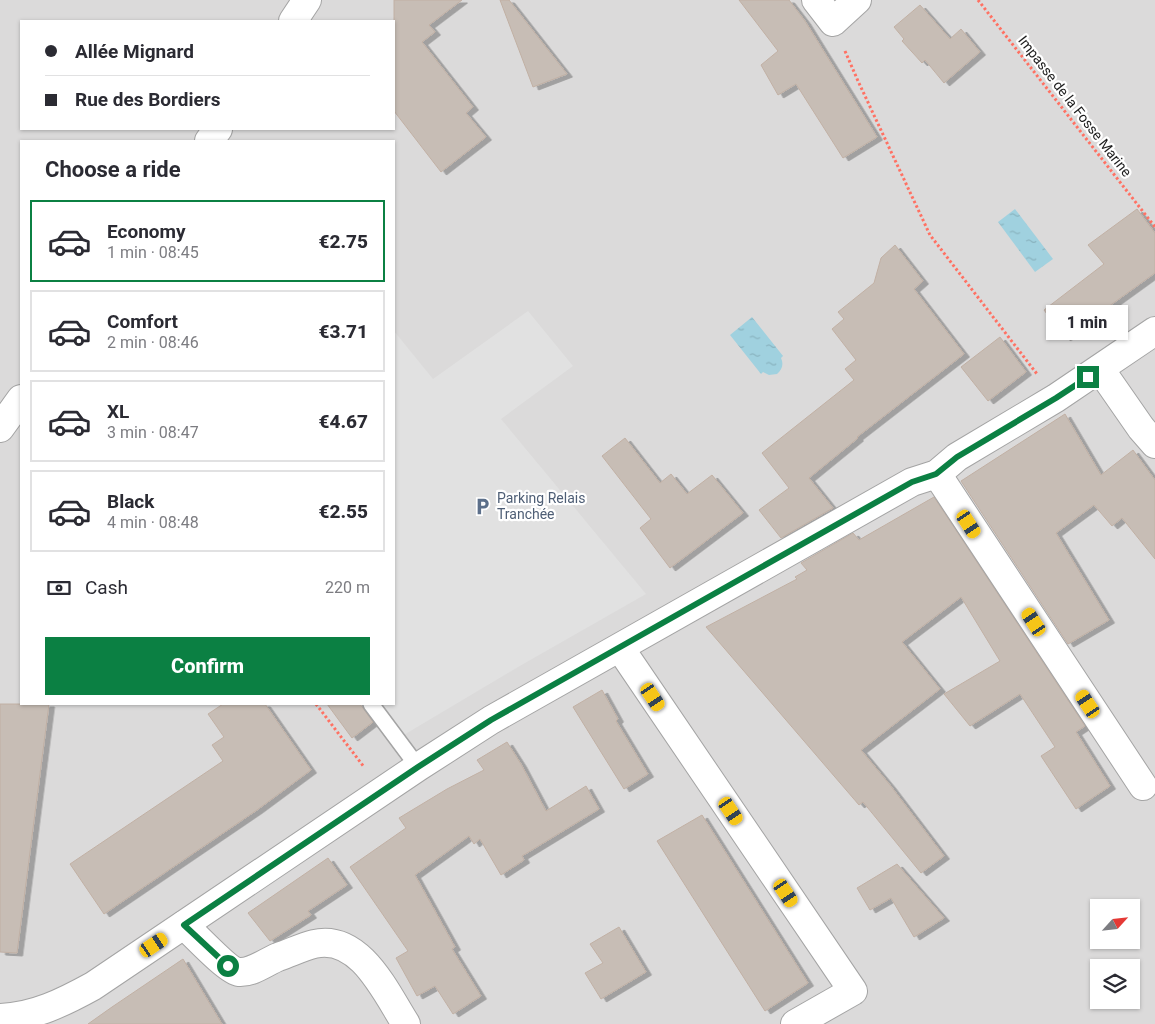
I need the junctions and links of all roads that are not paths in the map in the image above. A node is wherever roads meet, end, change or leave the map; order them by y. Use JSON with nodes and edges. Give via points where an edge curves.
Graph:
{"nodes":[{"id":1,"x":307,"y":0,"type":"edge"},
{"id":2,"x":816,"y":0,"type":"edge"},
{"id":3,"x":857,"y":0,"type":"edge"},
{"id":4,"x":294,"y":20,"type":"edge"},
{"id":5,"x":1155,"y":331,"type":"edge"},
{"id":6,"x":1100,"y":369,"type":"junction"},
{"id":7,"x":20,"y":400,"type":"edge"},
{"id":8,"x":0,"y":428,"type":"edge"},
{"id":9,"x":1155,"y":444,"type":"edge"},
{"id":10,"x":936,"y":474,"type":"junction"},
{"id":11,"x":620,"y":648,"type":"junction"},
{"id":12,"x":372,"y":705,"type":"edge"},
{"id":13,"x":418,"y":767,"type":"junction"},
{"id":14,"x":1143,"y":786,"type":"dead end"},
{"id":15,"x":184,"y":925,"type":"junction"},
{"id":16,"x":0,"y":1018,"type":"edge"},
{"id":17,"x":406,"y":1024,"type":"edge"},
{"id":18,"x":794,"y":1024,"type":"edge"}],
"edges":[{"from":1,"to":4,"type":"street"},
{"from":2,"to":3,"type":"street","via":[[833,22]]},
{"from":5,"to":6,"type":"street"},
{"from":6,"to":9,"type":"street"},
{"from":6,"to":10,"type":"street","via":[[957,457]]},
{"from":7,"to":8,"type":"street"},
{"from":10,"to":11,"type":"street","via":[[912,482]]},
{"from":10,"to":14,"type":"street"},
{"from":11,"to":13,"type":"street","via":[[477,729]]},
{"from":11,"to":18,"type":"street","via":[[853,991]]},
{"from":12,"to":13,"type":"lane"},
{"from":13,"to":15,"type":"street"},
{"from":15,"to":16,"type":"street","via":[[64,1002],[36,1012]]},
{"from":15,"to":17,"type":"street","via":[[237,972],[249,971],[315,944],[344,946],[369,967]]}]}
